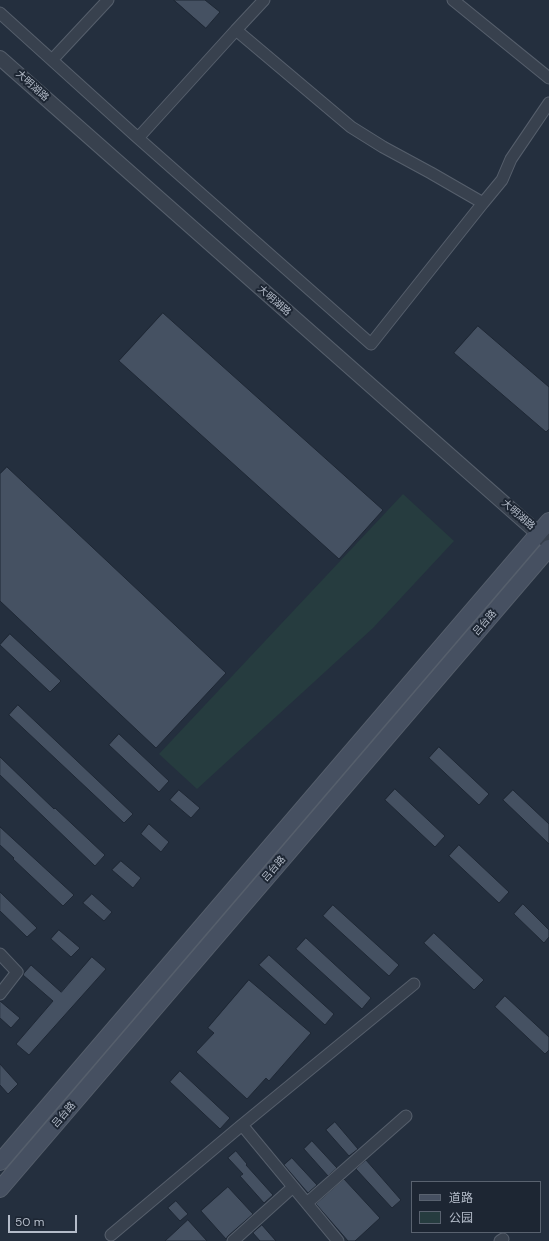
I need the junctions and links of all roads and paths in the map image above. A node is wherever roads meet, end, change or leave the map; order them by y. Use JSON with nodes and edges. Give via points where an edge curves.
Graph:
{"nodes":[{"id":1,"x":108,"y":0,"type":"edge"},
{"id":2,"x":264,"y":0,"type":"edge"},
{"id":3,"x":453,"y":0,"type":"edge"},
{"id":4,"x":0,"y":13,"type":"edge"},
{"id":5,"x":236,"y":30,"type":"junction"},
{"id":6,"x":0,"y":58,"type":"edge"},
{"id":7,"x":52,"y":60,"type":"junction"},
{"id":8,"x":549,"y":78,"type":"edge"},
{"id":9,"x":549,"y":103,"type":"edge"},
{"id":10,"x":138,"y":138,"type":"junction"},
{"id":11,"x":483,"y":203,"type":"junction"},
{"id":12,"x":549,"y":521,"type":"edge"},
{"id":13,"x":544,"y":538,"type":"edge"},
{"id":14,"x":549,"y":548,"type":"edge"},
{"id":15,"x":0,"y":954,"type":"edge"},
{"id":16,"x":414,"y":984,"type":"dead end"},
{"id":17,"x":0,"y":994,"type":"edge"},
{"id":18,"x":406,"y":1116,"type":"dead end"},
{"id":19,"x":242,"y":1125,"type":"junction"},
{"id":20,"x":0,"y":1162,"type":"edge"},
{"id":21,"x":293,"y":1188,"type":"junction"},
{"id":22,"x":0,"y":1189,"type":"edge"},
{"id":23,"x":306,"y":1203,"type":"junction"},
{"id":24,"x":110,"y":1239,"type":"edge"},
{"id":25,"x":233,"y":1241,"type":"edge"},
{"id":26,"x":338,"y":1241,"type":"edge"}],
"edges":[{"from":1,"to":7,"type":"street"},
{"from":2,"to":5,"type":"street"},
{"from":3,"to":8,"type":"street"},
{"from":4,"to":7,"type":"street"},
{"from":5,"to":10,"type":"street"},
{"from":5,"to":11,"type":"street","via":[[351,127]]},
{"from":6,"to":13,"type":"street","name":"大明湖路"},
{"from":7,"to":10,"type":"street"},
{"from":9,"to":11,"type":"street","via":[[511,159],[502,180]]},
{"from":10,"to":11,"type":"street","via":[[371,344]]},
{"from":12,"to":13,"type":"main road","name":"吕台路"},
{"from":13,"to":20,"type":"main road","name":"吕台路"},
{"from":14,"to":22,"type":"main road","name":"吕台路"},
{"from":15,"to":17,"type":"street","via":[[17,972]]},
{"from":16,"to":19,"type":"street"},
{"from":18,"to":23,"type":"street"},
{"from":19,"to":21,"type":"street"},
{"from":19,"to":24,"type":"street"},
{"from":21,"to":23,"type":"street"},
{"from":21,"to":25,"type":"street"},
{"from":23,"to":26,"type":"street"}]}
